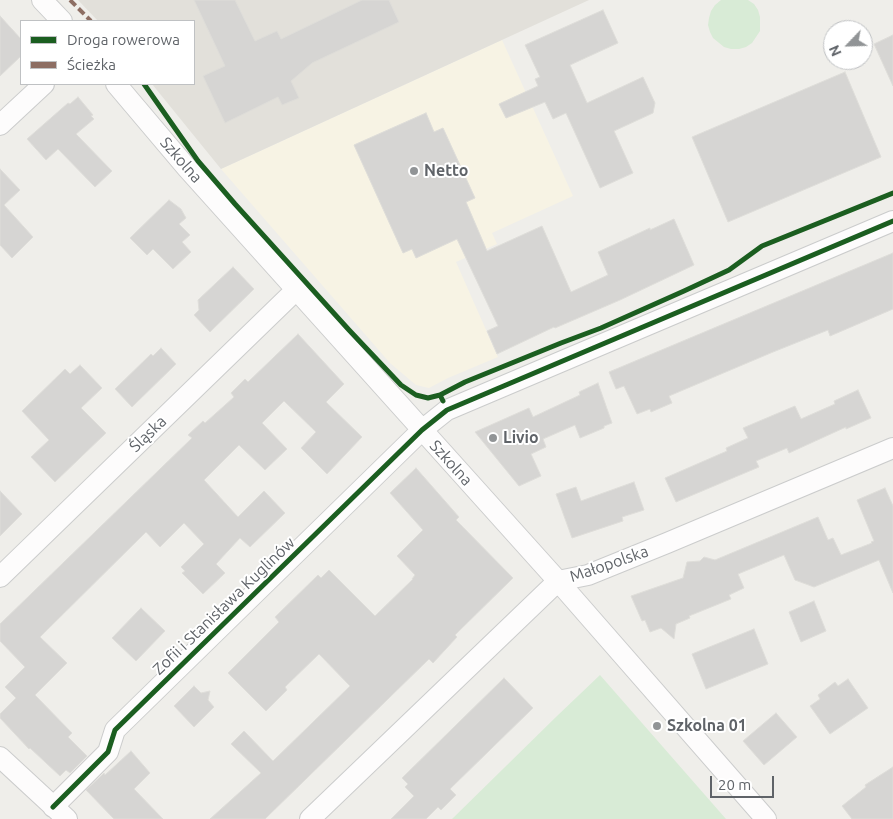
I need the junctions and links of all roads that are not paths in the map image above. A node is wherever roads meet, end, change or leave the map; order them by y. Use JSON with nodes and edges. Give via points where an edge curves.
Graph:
{"nodes":[{"id":1,"x":42,"y":0,"type":"edge"},
{"id":2,"x":61,"y":20,"type":"edge"},
{"id":3,"x":43,"y":85,"type":"edge"},
{"id":4,"x":117,"y":85,"type":"edge"},
{"id":5,"x":0,"y":125,"type":"edge"},
{"id":6,"x":893,"y":221,"type":"edge"},
{"id":7,"x":296,"y":290,"type":"junction"},
{"id":8,"x":422,"y":430,"type":"junction"},
{"id":9,"x":893,"y":448,"type":"edge"},
{"id":10,"x":0,"y":577,"type":"edge"},
{"id":11,"x":558,"y":581,"type":"junction"},
{"id":12,"x":0,"y":757,"type":"edge"},
{"id":13,"x":60,"y":813,"type":"edge"},
{"id":14,"x":310,"y":819,"type":"edge"},
{"id":15,"x":766,"y":819,"type":"edge"}],
"edges":[{"from":1,"to":2,"type":"street"},
{"from":3,"to":5,"type":"street"},
{"from":4,"to":7,"type":"street","name":"Szkolna"},
{"from":6,"to":8,"type":"street","name":"Zofii i Stanisława Kuglinów","via":[[473,398],[447,410]]},
{"from":7,"to":8,"type":"street","name":"Szkolna"},
{"from":7,"to":10,"type":"street","name":"Śląska"},
{"from":8,"to":11,"type":"street","name":"Szkolna"},
{"from":8,"to":13,"type":"street","name":"Zofii i Stanisława Kuglinów","via":[[116,730],[108,752]]},
{"from":9,"to":11,"type":"street","name":"Małopolska","via":[[588,575]]},
{"from":11,"to":14,"type":"street","name":"Małopolska"},
{"from":11,"to":15,"type":"street","name":"Szkolna"},
{"from":12,"to":13,"type":"street"}]}
